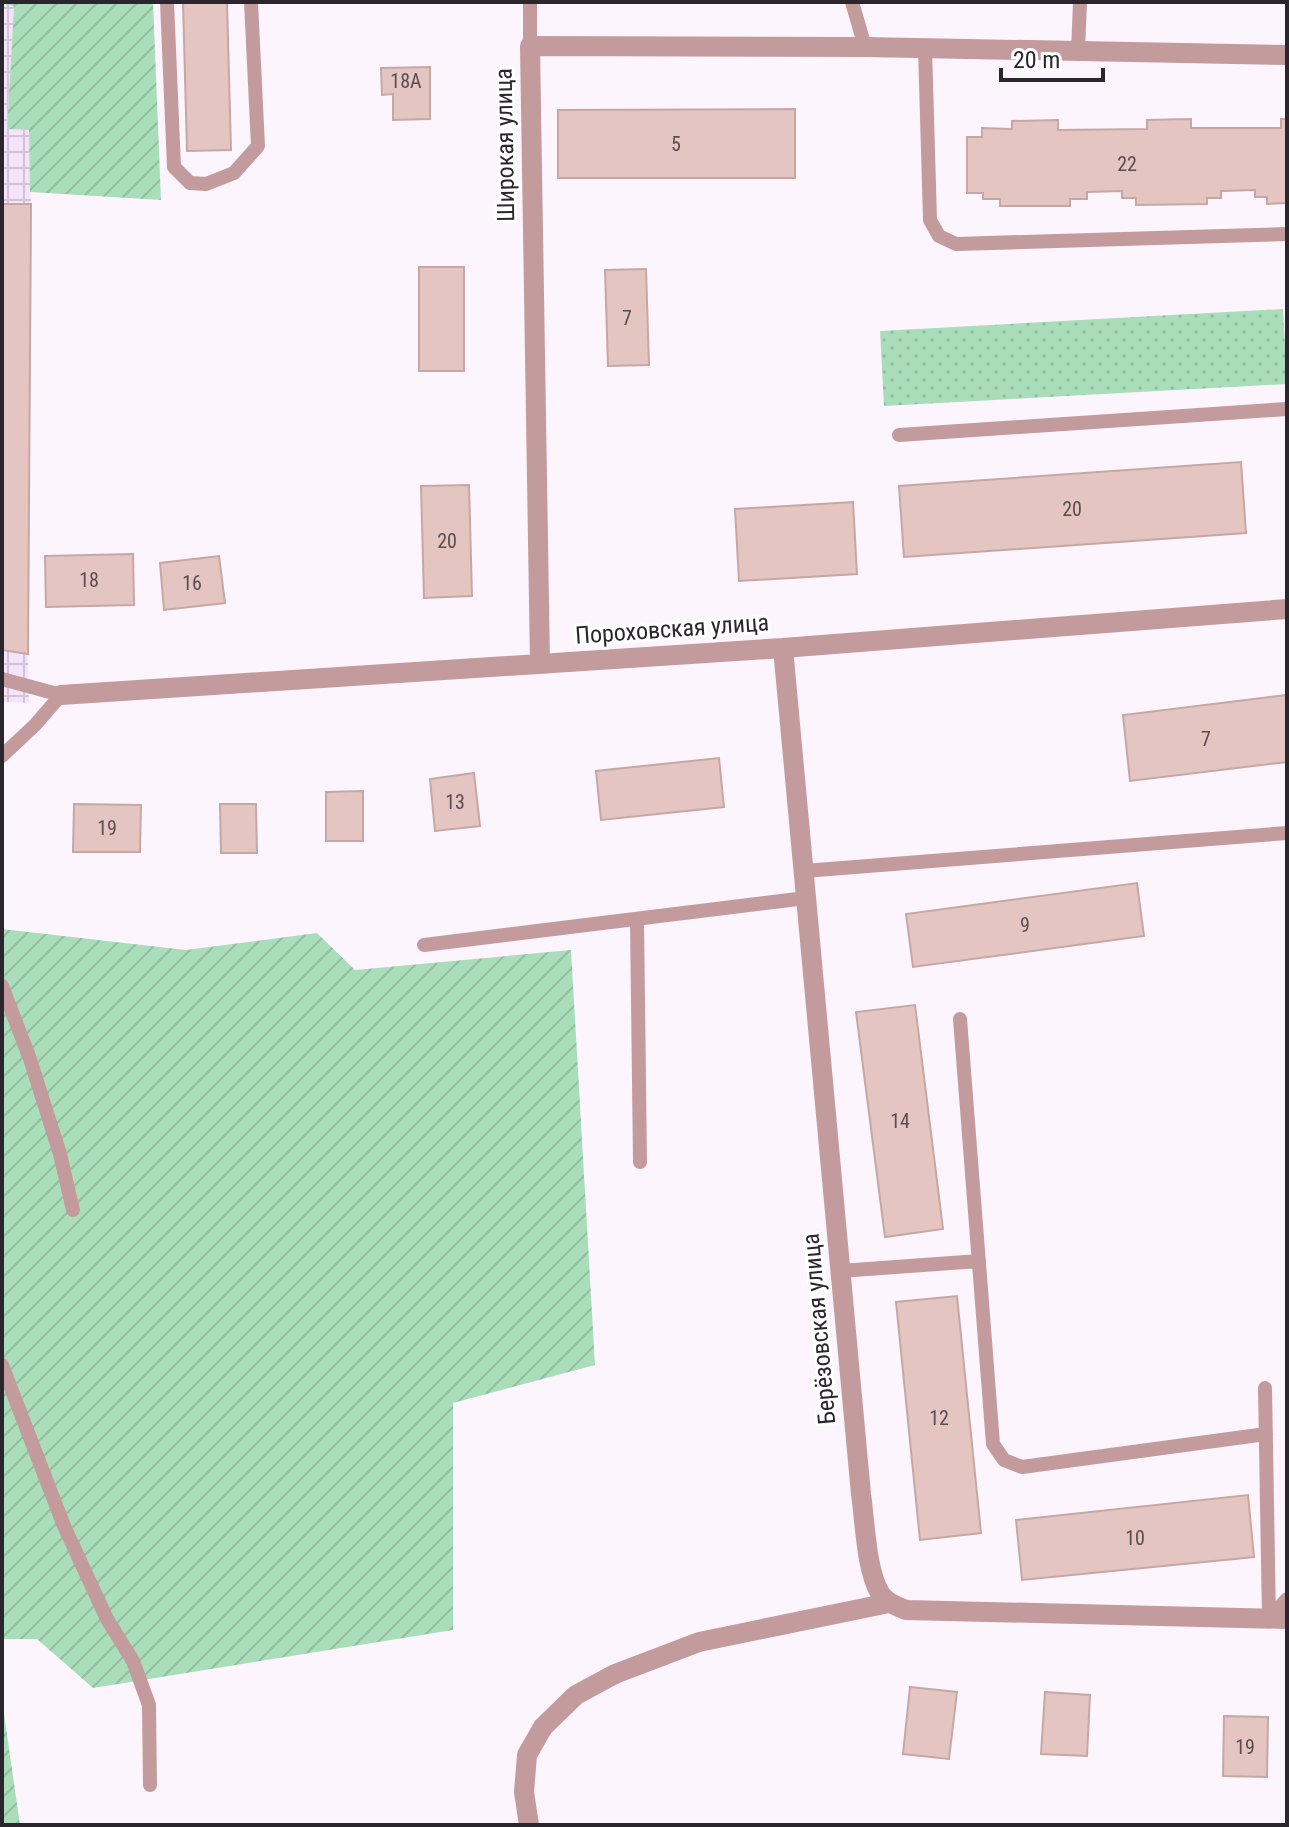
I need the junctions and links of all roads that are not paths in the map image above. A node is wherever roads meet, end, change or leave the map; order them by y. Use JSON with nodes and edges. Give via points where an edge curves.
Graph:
{"nodes":[{"id":1,"x":167,"y":2,"type":"edge"},
{"id":2,"x":251,"y":2,"type":"edge"},
{"id":3,"x":530,"y":2,"type":"edge"},
{"id":4,"x":852,"y":2,"type":"edge"},
{"id":5,"x":1080,"y":2,"type":"edge"},
{"id":6,"x":530,"y":46,"type":"junction"},
{"id":7,"x":865,"y":47,"type":"junction"},
{"id":8,"x":925,"y":48,"type":"junction"},
{"id":9,"x":1078,"y":51,"type":"junction"},
{"id":10,"x":1287,"y":55,"type":"edge"},
{"id":11,"x":1287,"y":234,"type":"edge"},
{"id":12,"x":1287,"y":409,"type":"edge"},
{"id":13,"x":899,"y":435,"type":"dead end"},
{"id":14,"x":1287,"y":609,"type":"edge"},
{"id":15,"x":783,"y":648,"type":"junction"},
{"id":16,"x":540,"y":664,"type":"junction"},
{"id":17,"x":2,"y":679,"type":"edge"},
{"id":18,"x":61,"y":695,"type":"junction"},
{"id":19,"x":2,"y":756,"type":"edge"},
{"id":20,"x":1287,"y":833,"type":"edge"},
{"id":21,"x":804,"y":871,"type":"junction"},
{"id":22,"x":806,"y":898,"type":"junction"},
{"id":23,"x":637,"y":920,"type":"junction"},
{"id":24,"x":424,"y":945,"type":"dead end"},
{"id":25,"x":2,"y":986,"type":"edge"},
{"id":26,"x":960,"y":1019,"type":"dead end"},
{"id":27,"x":640,"y":1162,"type":"dead end"},
{"id":28,"x":73,"y":1210,"type":"dead end"},
{"id":29,"x":979,"y":1261,"type":"junction"},
{"id":30,"x":840,"y":1271,"type":"junction"},
{"id":31,"x":2,"y":1365,"type":"edge"},
{"id":32,"x":1265,"y":1388,"type":"dead end"},
{"id":33,"x":1266,"y":1434,"type":"junction"},
{"id":34,"x":1287,"y":1599,"type":"edge"},
{"id":35,"x":889,"y":1603,"type":"junction"},
{"id":36,"x":1278,"y":1619,"type":"edge"},
{"id":37,"x":150,"y":1785,"type":"dead end"},
{"id":38,"x":529,"y":1825,"type":"edge"}],
"edges":[{"from":1,"to":2,"type":"lane","via":[[174,167],[190,183],[206,184],[234,173],[258,146]]},
{"from":3,"to":6,"type":"lane"},
{"from":4,"to":7,"type":"lane"},
{"from":5,"to":9,"type":"lane"},
{"from":6,"to":7,"type":"street","name":"Широкая улица"},
{"from":6,"to":16,"type":"street","name":"Широкая улица"},
{"from":7,"to":8,"type":"street","name":"Широкая улица"},
{"from":8,"to":9,"type":"street","name":"Широкая улица"},
{"from":8,"to":11,"type":"lane","via":[[930,220],[939,236],[956,244]]},
{"from":9,"to":10,"type":"street","name":"Широкая улица"},
{"from":12,"to":13,"type":"lane"},
{"from":14,"to":15,"type":"street","name":"Пороховская улица"},
{"from":15,"to":16,"type":"street","name":"Пороховская улица"},
{"from":15,"to":21,"type":"street","name":"Берёзовская улица"},
{"from":16,"to":18,"type":"street","name":"Пороховская улица"},
{"from":17,"to":18,"type":"lane"},
{"from":18,"to":19,"type":"lane"},
{"from":20,"to":21,"type":"lane"},
{"from":21,"to":22,"type":"street","name":"Берёзовская улица"},
{"from":22,"to":23,"type":"lane"},
{"from":22,"to":30,"type":"street","name":"Берёзовская улица"},
{"from":23,"to":24,"type":"lane"},
{"from":23,"to":27,"type":"lane"},
{"from":25,"to":28,"type":"lane","via":[[56,1141]]},
{"from":26,"to":29,"type":"lane"},
{"from":29,"to":30,"type":"lane"},
{"from":29,"to":33,"type":"lane","via":[[993,1444],[1004,1460],[1022,1467]]},
{"from":30,"to":35,"type":"street","name":"Берёзовская улица","via":[[872,1571]]},
{"from":31,"to":37,"type":"lane","via":[[64,1526],[107,1619],[133,1661],[149,1705]]},
{"from":32,"to":33,"type":"lane"},
{"from":33,"to":36,"type":"lane"},
{"from":34,"to":36,"type":"lane"},
{"from":35,"to":36,"type":"street","via":[[906,1610]]},
{"from":35,"to":38,"type":"street","via":[[699,1642],[576,1695],[543,1727],[527,1755],[524,1792]]}]}
